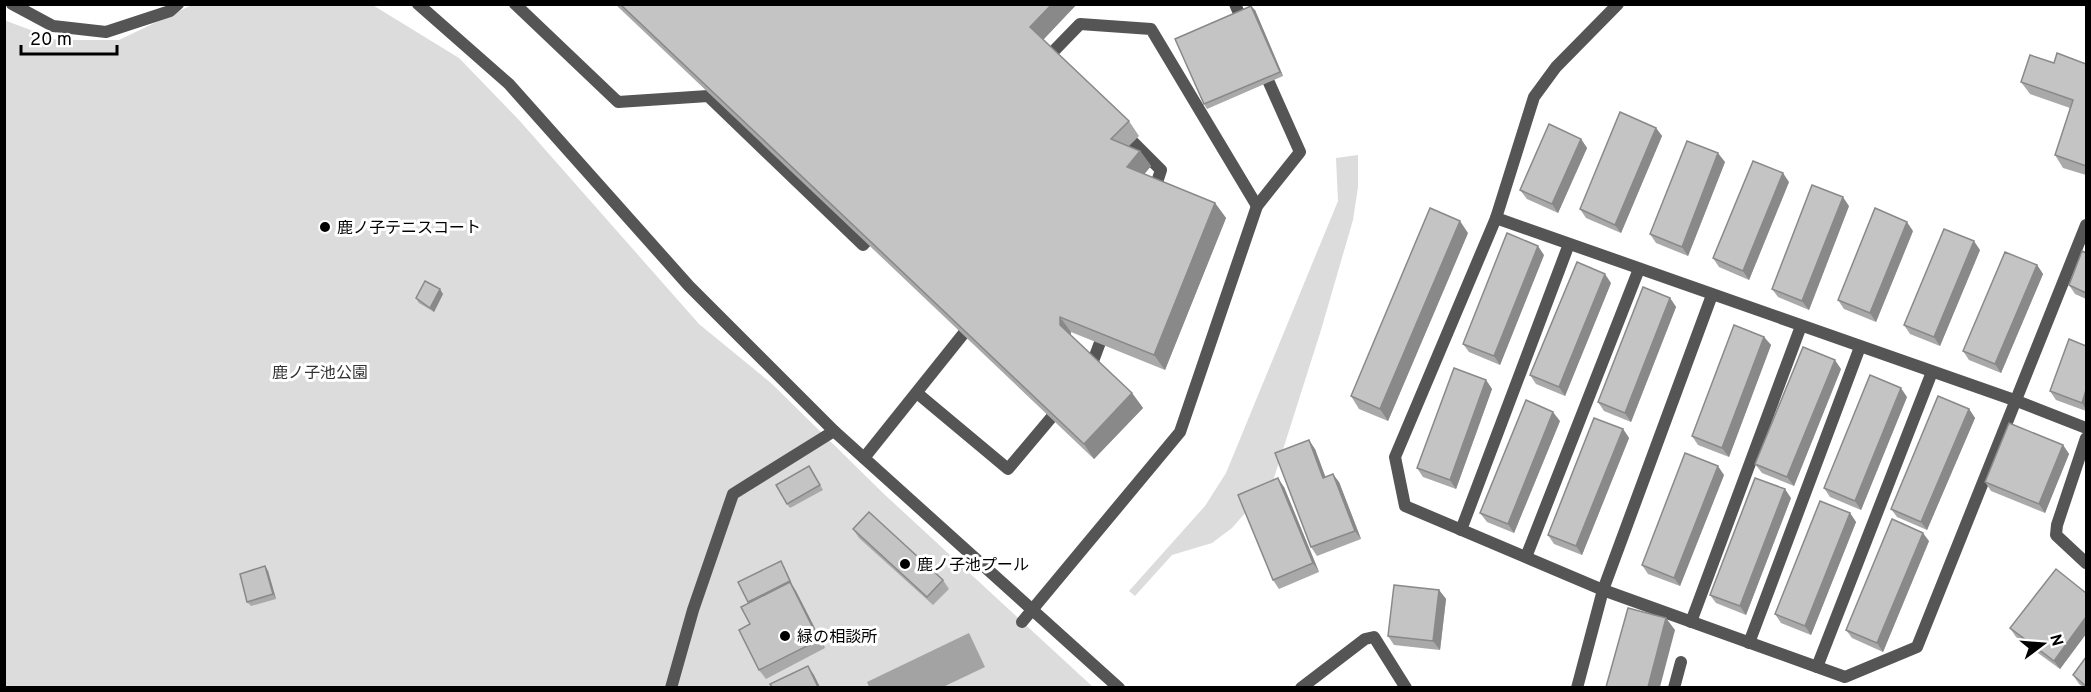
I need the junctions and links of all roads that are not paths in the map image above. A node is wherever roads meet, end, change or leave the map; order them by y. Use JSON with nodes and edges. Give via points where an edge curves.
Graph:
{"nodes":[{"id":1,"x":12,"y":4,"type":"edge"},
{"id":2,"x":178,"y":4,"type":"edge"},
{"id":3,"x":418,"y":4,"type":"edge"},
{"id":4,"x":515,"y":4,"type":"edge"},
{"id":5,"x":1234,"y":4,"type":"edge"},
{"id":6,"x":1618,"y":4,"type":"edge"},
{"id":7,"x":1249,"y":36,"type":"edge"},
{"id":8,"x":1258,"y":57,"type":"edge"},
{"id":9,"x":1038,"y":67,"type":"edge"},
{"id":10,"x":1117,"y":142,"type":"edge"},
{"id":11,"x":1149,"y":204,"type":"edge"},
{"id":12,"x":1257,"y":206,"type":"junction"},
{"id":13,"x":1496,"y":218,"type":"junction"},
{"id":14,"x":888,"y":219,"type":"edge"},
{"id":15,"x":2086,"y":225,"type":"edge"},
{"id":16,"x":1569,"y":244,"type":"junction"},
{"id":17,"x":1639,"y":269,"type":"junction"},
{"id":18,"x":1712,"y":295,"type":"junction"},
{"id":19,"x":983,"y":309,"type":"edge"},
{"id":20,"x":1110,"y":315,"type":"edge"},
{"id":21,"x":1801,"y":326,"type":"junction"},
{"id":22,"x":1860,"y":346,"type":"junction"},
{"id":23,"x":1932,"y":372,"type":"junction"},
{"id":24,"x":1083,"y":379,"type":"edge"},
{"id":25,"x":917,"y":393,"type":"junction"},
{"id":26,"x":1068,"y":397,"type":"edge"},
{"id":27,"x":2017,"y":401,"type":"junction"},
{"id":28,"x":2086,"y":428,"type":"edge"},
{"id":29,"x":834,"y":431,"type":"junction"},
{"id":30,"x":2086,"y":438,"type":"edge"},
{"id":31,"x":864,"y":458,"type":"junction"},
{"id":32,"x":1461,"y":530,"type":"junction"},
{"id":33,"x":1526,"y":557,"type":"junction"},
{"id":34,"x":2086,"y":563,"type":"edge"},
{"id":35,"x":1603,"y":590,"type":"junction"},
{"id":36,"x":1032,"y":609,"type":"junction"},
{"id":37,"x":1022,"y":622,"type":"dead end"},
{"id":38,"x":1691,"y":622,"type":"junction"},
{"id":39,"x":1749,"y":643,"type":"junction"},
{"id":40,"x":1681,"y":662,"type":"dead end"},
{"id":41,"x":1817,"y":667,"type":"junction"},
{"id":42,"x":671,"y":687,"type":"edge"},
{"id":43,"x":1119,"y":687,"type":"edge"},
{"id":44,"x":1301,"y":687,"type":"edge"},
{"id":45,"x":1406,"y":687,"type":"edge"},
{"id":46,"x":1576,"y":687,"type":"edge"},
{"id":47,"x":1674,"y":687,"type":"edge"}],
"edges":[{"from":1,"to":2,"type":"street","via":[[53,26],[106,32],[170,11]]},
{"from":3,"to":29,"type":"street","via":[[509,84],[689,286]]},
{"from":4,"to":14,"type":"street","via":[[618,102],[708,96],[863,245]]},
{"from":5,"to":7,"type":"street"},
{"from":6,"to":13,"type":"street","via":[[1556,67],[1534,97]]},
{"from":8,"to":12,"type":"street","via":[[1300,152]]},
{"from":9,"to":12,"type":"street","via":[[1080,24],[1150,28]]},
{"from":10,"to":11,"type":"street","via":[[1124,133],[1161,171]]},
{"from":12,"to":36,"type":"street","via":[[1180,432]]},
{"from":13,"to":16,"type":"street"},
{"from":13,"to":32,"type":"street","via":[[1395,457],[1405,506]]},
{"from":15,"to":27,"type":"street"},
{"from":16,"to":17,"type":"street"},
{"from":16,"to":32,"type":"street"},
{"from":17,"to":18,"type":"street"},
{"from":17,"to":33,"type":"street"},
{"from":18,"to":21,"type":"street"},
{"from":18,"to":35,"type":"street"},
{"from":19,"to":25,"type":"street"},
{"from":20,"to":24,"type":"street"},
{"from":21,"to":22,"type":"street"},
{"from":21,"to":38,"type":"street"},
{"from":22,"to":23,"type":"street"},
{"from":22,"to":39,"type":"street"},
{"from":23,"to":27,"type":"street"},
{"from":23,"to":41,"type":"street"},
{"from":25,"to":26,"type":"street","via":[[1008,469]]},
{"from":25,"to":31,"type":"street"},
{"from":27,"to":28,"type":"street"},
{"from":27,"to":41,"type":"street","via":[[1917,647],[1845,677]]},
{"from":29,"to":31,"type":"street"},
{"from":29,"to":42,"type":"street","via":[[733,494]]},
{"from":30,"to":34,"type":"street","via":[[2056,536]]},
{"from":31,"to":36,"type":"street"},
{"from":32,"to":33,"type":"street"},
{"from":33,"to":35,"type":"street"},
{"from":35,"to":38,"type":"street"},
{"from":35,"to":46,"type":"street"},
{"from":36,"to":37,"type":"street"},
{"from":36,"to":43,"type":"street"},
{"from":38,"to":39,"type":"street"},
{"from":39,"to":41,"type":"street"},
{"from":40,"to":47,"type":"street"},
{"from":44,"to":45,"type":"street","via":[[1365,639],[1374,637]]}]}
